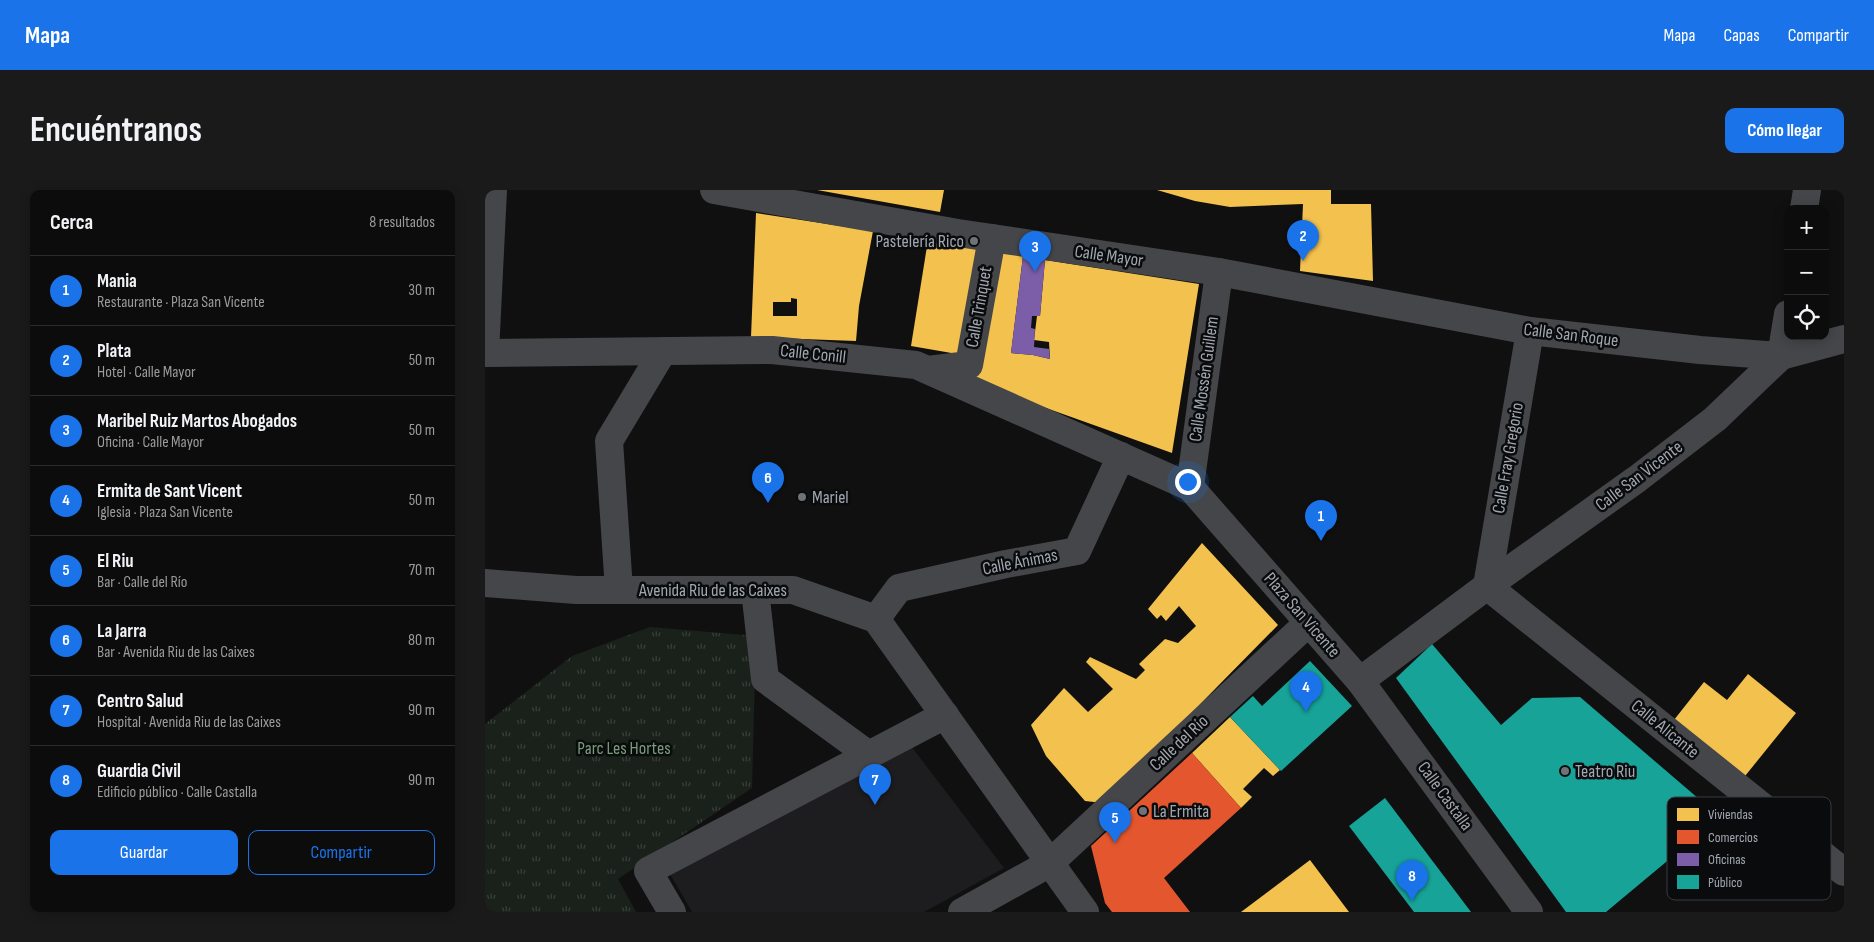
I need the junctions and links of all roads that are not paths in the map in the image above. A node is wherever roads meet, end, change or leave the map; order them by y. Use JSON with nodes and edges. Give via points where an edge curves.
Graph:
{"nodes":[{"id":1,"x":493,"y":190,"type":"edge"},
{"id":2,"x":714,"y":190,"type":"edge"},
{"id":3,"x":1807,"y":190,"type":"edge"},
{"id":4,"x":1805,"y":205,"type":"edge"},
{"id":5,"x":992,"y":238,"type":"junction"},
{"id":6,"x":1219,"y":272,"type":"junction"},
{"id":7,"x":1298,"y":287,"type":"joint"},
{"id":8,"x":1530,"y":331,"type":"junction"},
{"id":9,"x":1784,"y":338,"type":"edge"},
{"id":10,"x":1844,"y":339,"type":"edge"},
{"id":11,"x":663,"y":351,"type":"junction"},
{"id":12,"x":485,"y":353,"type":"edge"},
{"id":13,"x":1781,"y":356,"type":"junction"},
{"id":14,"x":928,"y":370,"type":"junction"},
{"id":15,"x":1121,"y":456,"type":"junction"},
{"id":16,"x":1190,"y":487,"type":"junction"},
{"id":17,"x":485,"y":583,"type":"edge"},
{"id":18,"x":1487,"y":586,"type":"junction"},
{"id":19,"x":619,"y":590,"type":"junction"},
{"id":20,"x":755,"y":590,"type":"junction"},
{"id":21,"x":876,"y":619,"type":"junction"},
{"id":22,"x":1308,"y":623,"type":"junction"},
{"id":23,"x":1360,"y":681,"type":"junction"},
{"id":24,"x":945,"y":715,"type":"junction"},
{"id":25,"x":869,"y":755,"type":"junction"},
{"id":26,"x":1750,"y":797,"type":"edge"},
{"id":27,"x":1051,"y":862,"type":"junction"},
{"id":28,"x":1831,"y":862,"type":"edge"},
{"id":29,"x":1844,"y":872,"type":"edge"},
{"id":30,"x":672,"y":912,"type":"edge"},
{"id":31,"x":962,"y":912,"type":"edge"},
{"id":32,"x":1085,"y":912,"type":"edge"},
{"id":33,"x":1529,"y":912,"type":"edge"}],
"edges":[{"from":1,"to":12,"type":"street"},
{"from":2,"to":5,"type":"street","name":"Calle Mayor"},
{"from":3,"to":4,"type":"street"},
{"from":5,"to":6,"type":"street","name":"Calle Mayor"},
{"from":5,"to":14,"type":"street","name":"Calle Trinquet","via":[[969,365]]},
{"from":6,"to":7,"type":"street","name":"Calle Mayor"},
{"from":6,"to":16,"type":"street","name":"Calle Mossén Guillem"},
{"from":7,"to":8,"type":"street","name":"Calle San Roque"},
{"from":8,"to":13,"type":"street","name":"Calle San Roque"},
{"from":8,"to":18,"type":"street","name":"Calle Fray Gregorio"},
{"from":9,"to":13,"type":"street"},
{"from":10,"to":13,"type":"street","name":"Calle San Roque"},
{"from":11,"to":12,"type":"street","name":"Calle Conill"},
{"from":11,"to":14,"type":"street","name":"Calle Conill","via":[[772,350],[916,365]]},
{"from":11,"to":19,"type":"street","via":[[609,441]]},
{"from":13,"to":18,"type":"street","name":"Calle San Vicente","via":[[1715,420]]},
{"from":14,"to":15,"type":"street","name":"Calle Conill"},
{"from":15,"to":16,"type":"street","name":"Plaza San Vicente"},
{"from":15,"to":21,"type":"street","name":"Calle Ánimas","via":[[1077,551],[899,588]]},
{"from":16,"to":22,"type":"street","name":"Plaza San Vicente"},
{"from":17,"to":19,"type":"street","name":"Avenida Riu de las Caixes"},
{"from":18,"to":23,"type":"street"},
{"from":18,"to":26,"type":"street","name":"Calle Alicante"},
{"from":19,"to":20,"type":"street","name":"Avenida Riu de las Caixes"},
{"from":20,"to":21,"type":"street","name":"Avenida Riu de las Caixes","via":[[793,590]]},
{"from":20,"to":25,"type":"street","via":[[765,679]]},
{"from":21,"to":24,"type":"street"},
{"from":22,"to":23,"type":"street","name":"Plaza San Vicente"},
{"from":22,"to":27,"type":"street","name":"Calle del Río"},
{"from":23,"to":33,"type":"street","name":"Calle Castalla"},
{"from":24,"to":25,"type":"street"},
{"from":24,"to":27,"type":"street"},
{"from":25,"to":30,"type":"street","via":[[648,871]]},
{"from":27,"to":31,"type":"street","name":"Calle del Río"},
{"from":27,"to":32,"type":"street"},
{"from":28,"to":29,"type":"street","name":"Calle Alicante"}]}
